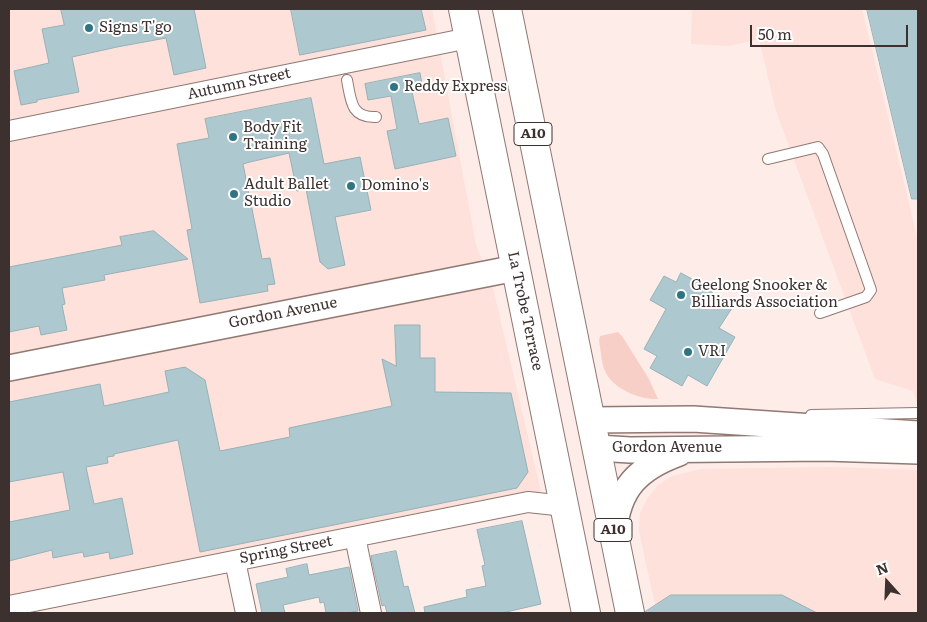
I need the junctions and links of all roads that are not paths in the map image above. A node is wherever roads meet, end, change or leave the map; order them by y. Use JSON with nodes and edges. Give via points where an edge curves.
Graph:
{"nodes":[{"id":1,"x":463,"y":9,"type":"edge"},
{"id":2,"x":507,"y":9,"type":"edge"},
{"id":3,"x":469,"y":38,"type":"junction"},
{"id":4,"x":347,"y":80,"type":"dead end"},
{"id":5,"x":376,"y":116,"type":"dead end"},
{"id":6,"x":9,"y":131,"type":"edge"},
{"id":7,"x":768,"y":159,"type":"dead end"},
{"id":8,"x":558,"y":260,"type":"junction"},
{"id":9,"x":516,"y":268,"type":"junction"},
{"id":10,"x":820,"y":313,"type":"dead end"},
{"id":11,"x":9,"y":368,"type":"edge"},
{"id":12,"x":918,"y":413,"type":"edge"},
{"id":13,"x":693,"y":419,"type":"junction"},
{"id":14,"x":591,"y":420,"type":"junction"},
{"id":15,"x":913,"y":440,"type":"edge"},
{"id":16,"x":552,"y":444,"type":"junction"},
{"id":17,"x":597,"y":448,"type":"junction"},
{"id":18,"x":700,"y":448,"type":"junction"},
{"id":19,"x":565,"y":506,"type":"junction"},
{"id":20,"x":614,"y":534,"type":"junction"},
{"id":21,"x":355,"y":536,"type":"junction"},
{"id":22,"x":235,"y":561,"type":"junction"},
{"id":23,"x":9,"y":606,"type":"edge"},
{"id":24,"x":246,"y":613,"type":"edge"},
{"id":25,"x":372,"y":613,"type":"edge"},
{"id":26,"x":586,"y":613,"type":"edge"},
{"id":27,"x":630,"y":613,"type":"edge"}],
"edges":[{"from":1,"to":3,"type":"highway","name":"La Trobe Terrace","number":"A10"},
{"from":2,"to":8,"type":"highway","number":"A10"},
{"from":3,"to":6,"type":"street","name":"Autumn Street"},
{"from":3,"to":9,"type":"highway","name":"La Trobe Terrace","number":"A10"},
{"from":4,"to":5,"type":"lane","via":[[356,111],[364,116]]},
{"from":7,"to":10,"type":"lane","via":[[818,147],[872,290],[866,297]]},
{"from":8,"to":9,"type":"highway","name":"Gordon Avenue"},
{"from":8,"to":14,"type":"highway","number":"A10"},
{"from":9,"to":11,"type":"street","name":"Gordon Avenue"},
{"from":9,"to":16,"type":"highway","name":"La Trobe Terrace","number":"A10"},
{"from":12,"to":13,"type":"lane","name":"Gordon Avenue"},
{"from":13,"to":14,"type":"street","name":"Gordon Avenue"},
{"from":13,"to":15,"type":"street","name":"Gordon Avenue"},
{"from":14,"to":16,"type":"highway"},
{"from":14,"to":17,"type":"highway","number":"A10"},
{"from":15,"to":18,"type":"street","name":"Gordon Avenue"},
{"from":16,"to":17,"type":"highway","name":"Gordon Avenue"},
{"from":16,"to":19,"type":"highway","name":"La Trobe Terrace","number":"A10"},
{"from":17,"to":18,"type":"street","name":"Gordon Avenue"},
{"from":17,"to":20,"type":"highway","number":"A10"},
{"from":18,"to":20,"type":"street","via":[[671,456],[643,470],[633,479],[618,506]]},
{"from":19,"to":21,"type":"street","name":"Spring Street","via":[[528,502]]},
{"from":19,"to":26,"type":"highway","name":"La Trobe Terrace","number":"A10"},
{"from":20,"to":27,"type":"highway","number":"A10"},
{"from":21,"to":22,"type":"street","name":"Spring Street"},
{"from":21,"to":25,"type":"street"},
{"from":22,"to":23,"type":"street","name":"Spring Street"},
{"from":22,"to":24,"type":"street"}]}
